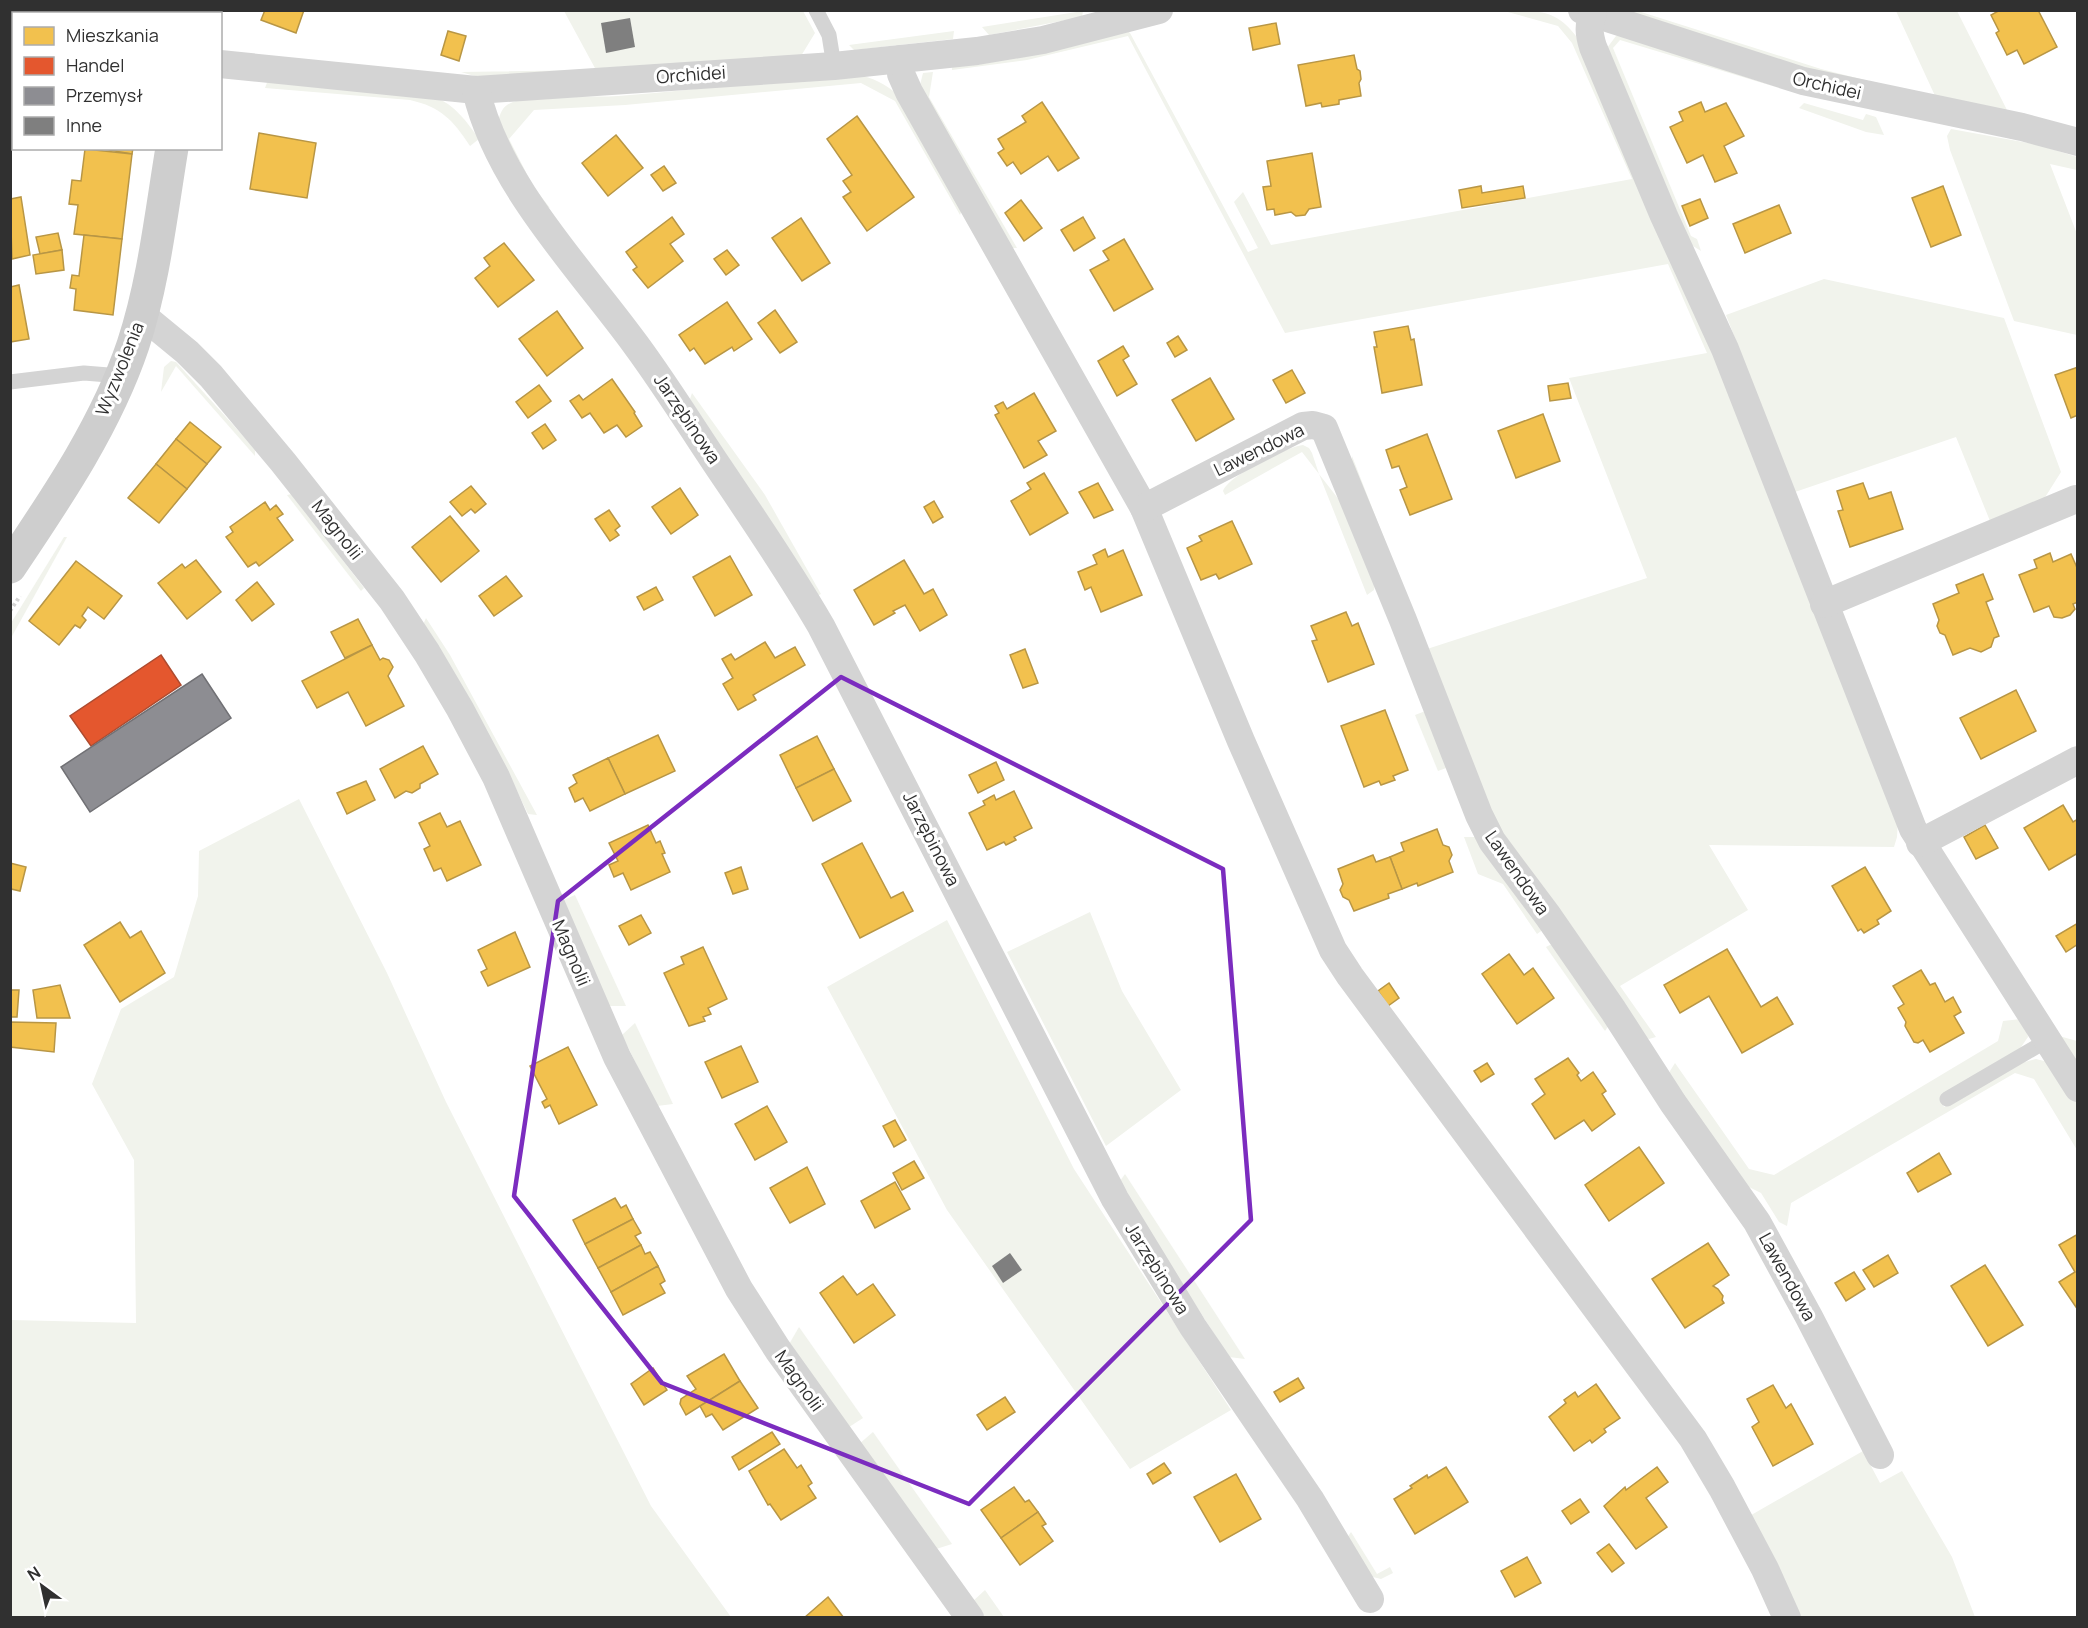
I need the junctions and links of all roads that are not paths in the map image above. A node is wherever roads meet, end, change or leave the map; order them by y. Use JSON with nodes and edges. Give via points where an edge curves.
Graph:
{"nodes":[{"id":1,"x":816,"y":10,"type":"edge"},
{"id":2,"x":1159,"y":10,"type":"edge"},
{"id":3,"x":1587,"y":12,"type":"edge"},
{"id":4,"x":901,"y":59,"type":"junction"},
{"id":5,"x":222,"y":64,"type":"edge"},
{"id":6,"x":834,"y":66,"type":"junction"},
{"id":7,"x":476,"y":90,"type":"junction"},
{"id":8,"x":2078,"y":142,"type":"edge"},
{"id":9,"x":172,"y":150,"type":"edge"},
{"id":10,"x":142,"y":315,"type":"junction"},
{"id":11,"x":121,"y":376,"type":"junction"},
{"id":12,"x":10,"y":382,"type":"edge"},
{"id":13,"x":2076,"y":499,"type":"dead end"},
{"id":14,"x":1144,"y":508,"type":"junction"},
{"id":15,"x":10,"y":567,"type":"edge"},
{"id":16,"x":1824,"y":604,"type":"junction"},
{"id":17,"x":2078,"y":760,"type":"edge"},
{"id":18,"x":1920,"y":843,"type":"junction"},
{"id":19,"x":2048,"y":1040,"type":"junction"},
{"id":20,"x":2078,"y":1088,"type":"edge"},
{"id":21,"x":1947,"y":1099,"type":"dead end"},
{"id":22,"x":1880,"y":1455,"type":"dead end"},
{"id":23,"x":1371,"y":1599,"type":"dead end"},
{"id":24,"x":970,"y":1617,"type":"edge"},
{"id":25,"x":1787,"y":1617,"type":"edge"}],
"edges":[{"from":1,"to":6,"type":"lane","via":[[829,35]]},
{"from":2,"to":4,"type":"street","name":"Orchidei","via":[[1015,46]]},
{"from":3,"to":8,"type":"street","name":"Orchidei","via":[[1803,81]]},
{"from":3,"to":16,"type":"street","via":[[1593,46],[1725,349]]},
{"from":4,"to":6,"type":"street","name":"Orchidei"},
{"from":4,"to":14,"type":"street","via":[[909,92]]},
{"from":5,"to":7,"type":"street","name":"Orchidei"},
{"from":6,"to":7,"type":"street","name":"Orchidei"},
{"from":7,"to":23,"type":"street","name":"Jarzębinowa","via":[[495,146],[536,214],[643,354],[788,569],[1115,1199],[1193,1327],[1310,1499]]},
{"from":9,"to":10,"type":"street","name":"Wyzwolenia"},
{"from":10,"to":11,"type":"street","name":"Wyzwolenia"},
{"from":10,"to":24,"type":"street","name":"Magnolii","via":[[211,376],[392,600],[427,653],[496,777],[617,1057],[745,1299]]},
{"from":11,"to":12,"type":"lane","via":[[84,373]]},
{"from":11,"to":15,"type":"street","name":"Wyzwolenia","via":[[104,415],[57,497]]},
{"from":13,"to":16,"type":"street"},
{"from":14,"to":22,"type":"street","name":"Lawendowa","via":[[1303,426],[1324,429],[1492,841],[1568,944],[1757,1222]]},
{"from":14,"to":25,"type":"street","via":[[1333,950],[1693,1439]]},
{"from":16,"to":18,"type":"street"},
{"from":17,"to":18,"type":"street"},
{"from":18,"to":19,"type":"street"},
{"from":19,"to":20,"type":"street"},
{"from":19,"to":21,"type":"lane"}]}
